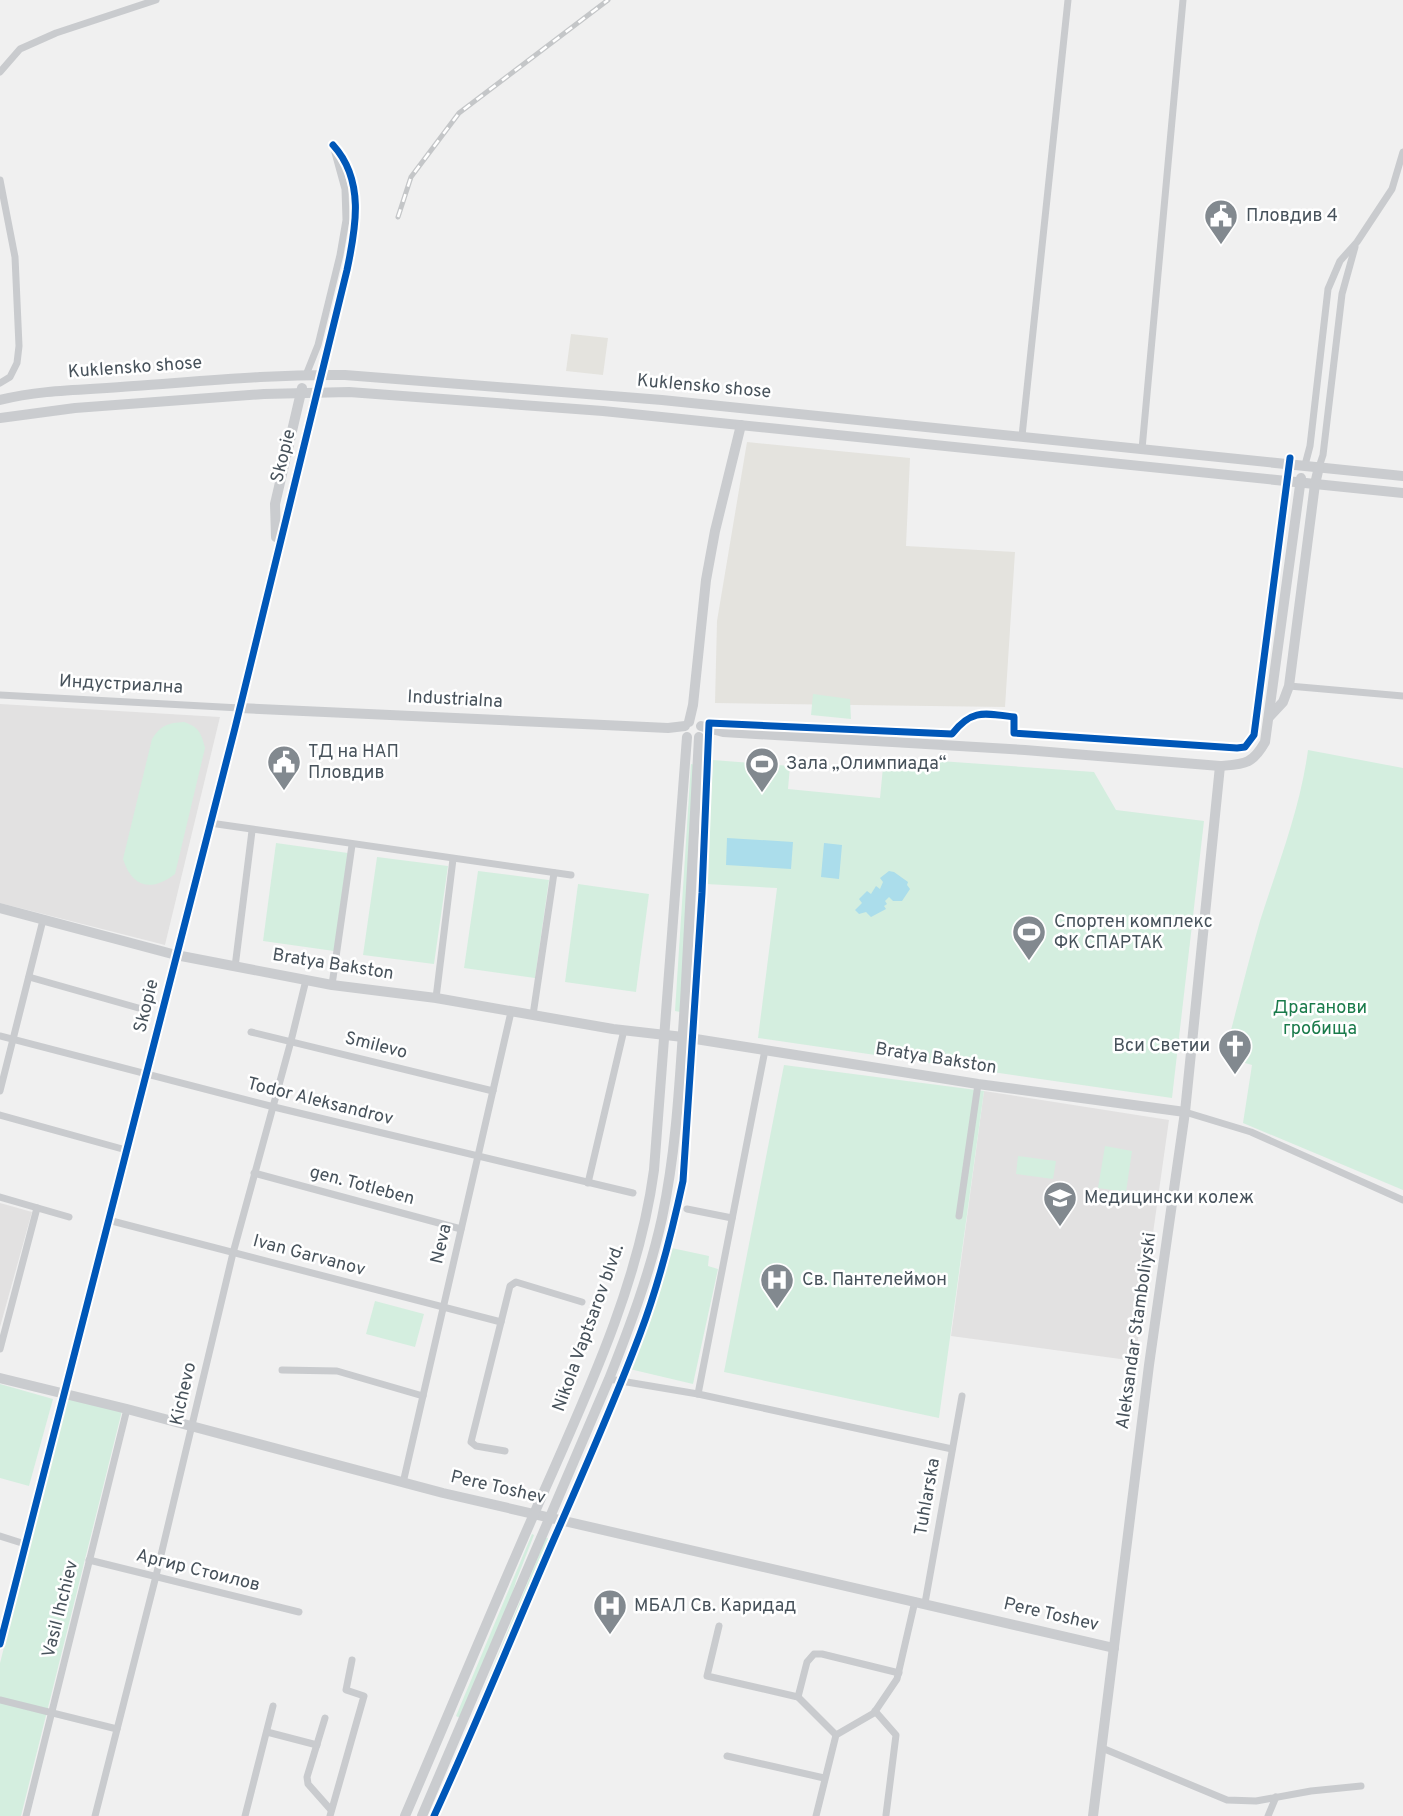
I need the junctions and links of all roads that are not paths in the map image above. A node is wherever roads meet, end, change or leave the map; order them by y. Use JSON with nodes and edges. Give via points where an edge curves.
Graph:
{"nodes":[{"id":1,"x":156,"y":0,"type":"edge"},
{"id":2,"x":1068,"y":0,"type":"edge"},
{"id":3,"x":1183,"y":0,"type":"edge"},
{"id":4,"x":0,"y":72,"type":"edge"},
{"id":5,"x":1403,"y":152,"type":"edge"},
{"id":6,"x":0,"y":180,"type":"edge"},
{"id":7,"x":1357,"y":242,"type":"junction"},
{"id":8,"x":337,"y":267,"type":"junction"},
{"id":9,"x":347,"y":270,"type":"junction"},
{"id":10,"x":306,"y":375,"type":"junction"},
{"id":11,"x":321,"y":375,"type":"junction"},
{"id":12,"x":0,"y":383,"type":"edge"},
{"id":13,"x":317,"y":392,"type":"junction"},
{"id":14,"x":301,"y":393,"type":"junction"},
{"id":15,"x":0,"y":400,"type":"edge"},
{"id":16,"x":0,"y":418,"type":"edge"},
{"id":17,"x":741,"y":425,"type":"junction"},
{"id":18,"x":1022,"y":436,"type":"junction"},
{"id":19,"x":1142,"y":449,"type":"junction"},
{"id":20,"x":1305,"y":465,"type":"junction"},
{"id":21,"x":1319,"y":467,"type":"junction"},
{"id":22,"x":1403,"y":475,"type":"edge"},
{"id":23,"x":1300,"y":482,"type":"junction"},
{"id":24,"x":1315,"y":484,"type":"junction"},
{"id":25,"x":1403,"y":493,"type":"edge"},
{"id":26,"x":276,"y":554,"type":"junction"},
{"id":27,"x":1289,"y":686,"type":"junction"},
{"id":28,"x":0,"y":695,"type":"edge"},
{"id":29,"x":1403,"y":696,"type":"edge"},
{"id":30,"x":240,"y":708,"type":"junction"},
{"id":31,"x":1269,"y":717,"type":"junction"},
{"id":32,"x":693,"y":730,"type":"junction"},
{"id":33,"x":1220,"y":766,"type":"junction"},
{"id":34,"x":210,"y":823,"type":"junction"},
{"id":35,"x":253,"y":831,"type":"junction"},
{"id":36,"x":352,"y":845,"type":"junction"},
{"id":37,"x":453,"y":859,"type":"junction"},
{"id":38,"x":554,"y":873,"type":"junction"},
{"id":39,"x":571,"y":875,"type":"dead end"},
{"id":40,"x":0,"y":908,"type":"edge"},
{"id":41,"x":43,"y":920,"type":"junction"},
{"id":42,"x":176,"y":956,"type":"junction"},
{"id":43,"x":235,"y":967,"type":"junction"},
{"id":44,"x":29,"y":977,"type":"junction"},
{"id":45,"x":306,"y":980,"type":"junction"},
{"id":46,"x":332,"y":985,"type":"junction"},
{"id":47,"x":436,"y":998,"type":"junction"},
{"id":48,"x":149,"y":1010,"type":"dead end"},
{"id":49,"x":511,"y":1012,"type":"junction"},
{"id":50,"x":533,"y":1015,"type":"junction"},
{"id":51,"x":624,"y":1030,"type":"junction"},
{"id":52,"x":251,"y":1032,"type":"dead end"},
{"id":53,"x":665,"y":1035,"type":"junction"},
{"id":54,"x":0,"y":1036,"type":"edge"},
{"id":55,"x":683,"y":1037,"type":"junction"},
{"id":56,"x":12,"y":1039,"type":"junction"},
{"id":57,"x":292,"y":1041,"type":"junction"},
{"id":58,"x":765,"y":1050,"type":"junction"},
{"id":59,"x":146,"y":1073,"type":"junction"},
{"id":60,"x":978,"y":1084,"type":"junction"},
{"id":61,"x":0,"y":1091,"type":"edge"},
{"id":62,"x":493,"y":1091,"type":"junction"},
{"id":63,"x":274,"y":1107,"type":"junction"},
{"id":64,"x":1185,"y":1112,"type":"junction"},
{"id":65,"x":0,"y":1115,"type":"edge"},
{"id":66,"x":126,"y":1150,"type":"junction"},
{"id":67,"x":478,"y":1157,"type":"junction"},
{"id":68,"x":254,"y":1173,"type":"junction"},
{"id":69,"x":588,"y":1183,"type":"junction"},
{"id":70,"x":633,"y":1193,"type":"dead end"},
{"id":71,"x":0,"y":1197,"type":"edge"},
{"id":72,"x":1403,"y":1200,"type":"edge"},
{"id":73,"x":37,"y":1208,"type":"junction"},
{"id":74,"x":687,"y":1209,"type":"dead end"},
{"id":75,"x":959,"y":1216,"type":"dead end"},
{"id":76,"x":69,"y":1217,"type":"dead end"},
{"id":77,"x":732,"y":1218,"type":"junction"},
{"id":78,"x":108,"y":1220,"type":"junction"},
{"id":79,"x":461,"y":1229,"type":"junction"},
{"id":80,"x":233,"y":1253,"type":"junction"},
{"id":81,"x":582,"y":1302,"type":"dead end"},
{"id":82,"x":443,"y":1308,"type":"junction"},
{"id":83,"x":501,"y":1322,"type":"junction"},
{"id":84,"x":0,"y":1349,"type":"edge"},
{"id":85,"x":282,"y":1370,"type":"dead end"},
{"id":86,"x":0,"y":1378,"type":"edge"},
{"id":87,"x":609,"y":1379,"type":"junction"},
{"id":88,"x":64,"y":1394,"type":"junction"},
{"id":89,"x":698,"y":1394,"type":"junction"},
{"id":90,"x":423,"y":1396,"type":"junction"},
{"id":91,"x":962,"y":1396,"type":"dead end"},
{"id":92,"x":127,"y":1409,"type":"junction"},
{"id":93,"x":193,"y":1427,"type":"junction"},
{"id":94,"x":953,"y":1449,"type":"junction"},
{"id":95,"x":505,"y":1451,"type":"dead end"},
{"id":96,"x":403,"y":1483,"type":"junction"},
{"id":97,"x":534,"y":1514,"type":"junction"},
{"id":98,"x":551,"y":1517,"type":"junction"},
{"id":99,"x":0,"y":1536,"type":"edge"},
{"id":100,"x":25,"y":1544,"type":"junction"},
{"id":101,"x":89,"y":1560,"type":"junction"},
{"id":102,"x":156,"y":1576,"type":"junction"},
{"id":103,"x":920,"y":1602,"type":"junction"},
{"id":104,"x":299,"y":1612,"type":"dead end"},
{"id":105,"x":719,"y":1626,"type":"dead end"},
{"id":106,"x":0,"y":1644,"type":"edge"},
{"id":107,"x":1114,"y":1648,"type":"junction"},
{"id":108,"x":352,"y":1660,"type":"dead end"},
{"id":109,"x":899,"y":1673,"type":"junction"},
{"id":110,"x":798,"y":1697,"type":"junction"},
{"id":111,"x":0,"y":1700,"type":"edge"},
{"id":112,"x":273,"y":1706,"type":"dead end"},
{"id":113,"x":875,"y":1711,"type":"junction"},
{"id":114,"x":51,"y":1713,"type":"junction"},
{"id":115,"x":325,"y":1718,"type":"dead end"},
{"id":116,"x":117,"y":1729,"type":"junction"},
{"id":117,"x":267,"y":1732,"type":"junction"},
{"id":118,"x":836,"y":1735,"type":"junction"},
{"id":119,"x":317,"y":1745,"type":"junction"},
{"id":120,"x":1102,"y":1748,"type":"junction"},
{"id":121,"x":727,"y":1756,"type":"dead end"},
{"id":122,"x":824,"y":1777,"type":"junction"},
{"id":123,"x":1360,"y":1786,"type":"dead end"},
{"id":124,"x":1276,"y":1797,"type":"junction"},
{"id":125,"x":330,"y":1813,"type":"edge"},
{"id":126,"x":886,"y":1815,"type":"edge"},
{"id":127,"x":26,"y":1816,"type":"edge"},
{"id":128,"x":95,"y":1816,"type":"edge"},
{"id":129,"x":245,"y":1816,"type":"edge"},
{"id":130,"x":405,"y":1816,"type":"edge"},
{"id":131,"x":422,"y":1816,"type":"edge"},
{"id":132,"x":816,"y":1816,"type":"edge"},
{"id":133,"x":1093,"y":1816,"type":"edge"},
{"id":134,"x":1268,"y":1816,"type":"edge"}],
"edges":[{"from":1,"to":4,"type":"street","via":[[20,49]]},
{"from":2,"to":18,"type":"street"},
{"from":3,"to":19,"type":"street"},
{"from":5,"to":7,"type":"street","via":[[1392,189]]},
{"from":6,"to":12,"type":"street","via":[[15,257],[19,346],[10,377]]},
{"from":7,"to":20,"type":"street","via":[[1340,261],[1328,289]]},
{"from":7,"to":21,"type":"street","via":[[1342,294]]},
{"from":8,"to":9,"type":"street"},
{"from":8,"to":9,"type":"street","name":"Skopie","via":[[347,205],[333,145],[345,160],[356,205]]},
{"from":8,"to":10,"type":"street","name":"Skopie"},
{"from":9,"to":11,"type":"street"},
{"from":10,"to":11,"type":"street","name":"Kuklensko shose"},
{"from":10,"to":14,"type":"street","name":"Skopie"},
{"from":10,"to":15,"type":"street","name":"Kuklensko shose","via":[[89,388]]},
{"from":11,"to":13,"type":"street","name":"Skopie"},
{"from":11,"to":18,"type":"street","name":"Kuklensko shose","via":[[662,400]]},
{"from":13,"to":14,"type":"street","name":"Kuklensko shose"},
{"from":13,"to":17,"type":"street","name":"Kuklensko shose"},
{"from":13,"to":26,"type":"street","name":"Skopie"},
{"from":14,"to":16,"type":"street","name":"Kuklensko shose","via":[[75,408]]},
{"from":14,"to":26,"type":"street","name":"Skopie","via":[[275,504]]},
{"from":17,"to":23,"type":"street","name":"Kuklensko shose"},
{"from":17,"to":32,"type":"street","name":"Nikola Vaptsarov blvd.","via":[[708,568]]},
{"from":18,"to":19,"type":"street","name":"Kuklensko shose"},
{"from":19,"to":20,"type":"street","name":"Kuklensko shose"},
{"from":20,"to":21,"type":"street","name":"Kuklensko shose"},
{"from":20,"to":23,"type":"street","name":"Industrialna"},
{"from":21,"to":22,"type":"street","name":"Kuklensko shose"},
{"from":21,"to":24,"type":"street","name":"Industrialna"},
{"from":23,"to":24,"type":"street","name":"Kuklensko shose"},
{"from":23,"to":31,"type":"street","name":"Industrialna"},
{"from":24,"to":25,"type":"street","name":"Kuklensko shose"},
{"from":24,"to":27,"type":"street","name":"Industrialna"},
{"from":26,"to":30,"type":"street","name":"Skopie"},
{"from":27,"to":29,"type":"street"},
{"from":27,"to":31,"type":"street","name":"Industrialna","via":[[1283,702]]},
{"from":28,"to":30,"type":"street","name":"Индустриална"},
{"from":30,"to":32,"type":"street","name":"Industrialna"},
{"from":30,"to":34,"type":"street","name":"Skopie"},
{"from":31,"to":33,"type":"street","name":"Industrialna","via":[[1265,742],[1257,756],[1246,764]]},
{"from":32,"to":33,"type":"street","name":"Industrialna"},
{"from":32,"to":53,"type":"street","name":"Nikola Vaptsarov blvd."},
{"from":32,"to":55,"type":"street","name":"Nikola Vaptsarov blvd.","via":[[692,892]]},
{"from":33,"to":64,"type":"street","name":"Aleksandar Stamboliyski"},
{"from":34,"to":35,"type":"street"},
{"from":34,"to":42,"type":"street","name":"Skopie"},
{"from":35,"to":36,"type":"street"},
{"from":35,"to":43,"type":"street"},
{"from":36,"to":37,"type":"street"},
{"from":36,"to":46,"type":"street"},
{"from":37,"to":38,"type":"street"},
{"from":37,"to":47,"type":"street"},
{"from":38,"to":39,"type":"street"},
{"from":38,"to":50,"type":"street"},
{"from":40,"to":41,"type":"street","name":"Bratya Bakston"},
{"from":41,"to":42,"type":"street","name":"Bratya Bakston"},
{"from":41,"to":44,"type":"street"},
{"from":42,"to":43,"type":"street","name":"Bratya Bakston"},
{"from":42,"to":59,"type":"street","name":"Skopie"},
{"from":43,"to":45,"type":"street","name":"Bratya Bakston"},
{"from":44,"to":48,"type":"street"},
{"from":44,"to":56,"type":"street"},
{"from":45,"to":46,"type":"street","name":"Bratya Bakston"},
{"from":45,"to":57,"type":"street","name":"Kichevo"},
{"from":46,"to":47,"type":"street","name":"Bratya Bakston"},
{"from":47,"to":49,"type":"street","name":"Bratya Bakston"},
{"from":49,"to":50,"type":"street","name":"Bratya Bakston"},
{"from":49,"to":62,"type":"street","name":"Neva"},
{"from":50,"to":51,"type":"street","name":"Bratya Bakston"},
{"from":51,"to":53,"type":"street","name":"Bratya Bakston"},
{"from":51,"to":69,"type":"street"},
{"from":52,"to":57,"type":"street","name":"Smilevo"},
{"from":53,"to":55,"type":"street","name":"Bratya Bakston"},
{"from":53,"to":97,"type":"street","name":"Nikola Vaptsarov blvd.","via":[[651,1192],[635,1256],[617,1315]]},
{"from":54,"to":56,"type":"street","name":"Todor Aleksandrov"},
{"from":55,"to":58,"type":"street","name":"Bratya Bakston"},
{"from":55,"to":87,"type":"street","name":"Nikola Vaptsarov blvd.","via":[[664,1208],[640,1298]]},
{"from":56,"to":59,"type":"street","name":"Todor Aleksandrov"},
{"from":56,"to":61,"type":"street"},
{"from":57,"to":62,"type":"street","name":"Smilevo"},
{"from":57,"to":63,"type":"street","name":"Kichevo"},
{"from":58,"to":60,"type":"street","name":"Bratya Bakston"},
{"from":58,"to":77,"type":"street"},
{"from":59,"to":63,"type":"street","name":"Todor Aleksandrov"},
{"from":59,"to":66,"type":"street","name":"Skopie"},
{"from":60,"to":64,"type":"street","name":"Bratya Bakston"},
{"from":60,"to":75,"type":"street"},
{"from":62,"to":67,"type":"street","name":"Neva"},
{"from":63,"to":67,"type":"street","name":"Todor Aleksandrov"},
{"from":63,"to":68,"type":"street","name":"Kichevo"},
{"from":64,"to":72,"type":"street","via":[[1251,1132]]},
{"from":64,"to":107,"type":"street","name":"Aleksandar Stamboliyski"},
{"from":65,"to":66,"type":"street"},
{"from":66,"to":78,"type":"street","name":"Skopie"},
{"from":67,"to":69,"type":"street","name":"Todor Aleksandrov"},
{"from":67,"to":79,"type":"street","name":"Neva"},
{"from":68,"to":79,"type":"street","name":"gen. Totleben"},
{"from":68,"to":80,"type":"street","name":"Kichevo"},
{"from":69,"to":70,"type":"street","name":"Todor Aleksandrov"},
{"from":71,"to":73,"type":"street"},
{"from":73,"to":76,"type":"street"},
{"from":73,"to":84,"type":"street"},
{"from":74,"to":77,"type":"street"},
{"from":77,"to":89,"type":"street"},
{"from":78,"to":80,"type":"street","name":"Ivan Garvanov"},
{"from":78,"to":88,"type":"street","name":"Skopie"},
{"from":79,"to":82,"type":"street","name":"Neva"},
{"from":80,"to":82,"type":"street","name":"Ivan Garvanov"},
{"from":80,"to":93,"type":"street","name":"Kichevo"},
{"from":81,"to":83,"type":"street","via":[[516,1282],[510,1286]]},
{"from":82,"to":83,"type":"street","name":"Ivan Garvanov"},
{"from":82,"to":90,"type":"street","name":"Neva"},
{"from":83,"to":95,"type":"street","via":[[471,1442]]},
{"from":85,"to":90,"type":"street","via":[[337,1371]]},
{"from":86,"to":88,"type":"street","name":"Pere Toshev"},
{"from":87,"to":89,"type":"street"},
{"from":87,"to":98,"type":"street","name":"Nikola Vaptsarov blvd."},
{"from":88,"to":92,"type":"street","name":"Pere Toshev"},
{"from":88,"to":100,"type":"street","name":"Skopie"},
{"from":89,"to":94,"type":"street"},
{"from":90,"to":96,"type":"street","name":"Neva"},
{"from":91,"to":94,"type":"street","name":"Tuhlarska"},
{"from":92,"to":93,"type":"street","name":"Pere Toshev"},
{"from":92,"to":101,"type":"street","name":"Vasil Ihchiev"},
{"from":93,"to":96,"type":"street","name":"Pere Toshev"},
{"from":93,"to":102,"type":"street","name":"Kichevo"},
{"from":94,"to":103,"type":"street","name":"Tuhlarska"},
{"from":96,"to":97,"type":"street","name":"Pere Toshev"},
{"from":97,"to":98,"type":"street","name":"Pere Toshev"},
{"from":97,"to":130,"type":"street","name":"Nikola Vaptsarov blvd."},
{"from":98,"to":103,"type":"street","name":"Pere Toshev"},
{"from":98,"to":131,"type":"street","name":"Nikola Vaptsarov blvd."},
{"from":99,"to":100,"type":"street"},
{"from":100,"to":106,"type":"street","name":"Skopie"},
{"from":101,"to":102,"type":"street","name":"Аргир Стоилов"},
{"from":101,"to":114,"type":"street","name":"Vasil Ihchiev"},
{"from":102,"to":104,"type":"street","name":"Аргир Стоилов"},
{"from":102,"to":116,"type":"street","name":"Kichevo"},
{"from":103,"to":107,"type":"street","name":"Pere Toshev"},
{"from":103,"to":109,"type":"street","name":"Tuhlarska"},
{"from":105,"to":110,"type":"street","via":[[707,1676]]},
{"from":107,"to":120,"type":"street","name":"Aleksandar Stamboliyski"},
{"from":108,"to":125,"type":"street","via":[[345,1690],[364,1696]]},
{"from":109,"to":110,"type":"street","via":[[814,1654],[807,1662]]},
{"from":109,"to":113,"type":"street","name":"Tuhlarska"},
{"from":110,"to":118,"type":"street"},
{"from":111,"to":114,"type":"street"},
{"from":112,"to":117,"type":"street"},
{"from":113,"to":118,"type":"street"},
{"from":113,"to":126,"type":"street","via":[[896,1735]]},
{"from":114,"to":116,"type":"street"},
{"from":114,"to":127,"type":"street","name":"Vasil Ihchiev"},
{"from":115,"to":119,"type":"street"},
{"from":116,"to":128,"type":"street","name":"Kichevo"},
{"from":117,"to":119,"type":"street"},
{"from":117,"to":129,"type":"street"},
{"from":118,"to":122,"type":"street"},
{"from":119,"to":125,"type":"street","via":[[308,1784]]},
{"from":120,"to":124,"type":"street","via":[[1227,1800]]},
{"from":120,"to":133,"type":"street","name":"Aleksandar Stamboliyski"},
{"from":121,"to":122,"type":"street"},
{"from":122,"to":132,"type":"street"},
{"from":123,"to":124,"type":"street"},
{"from":124,"to":134,"type":"street"}]}
